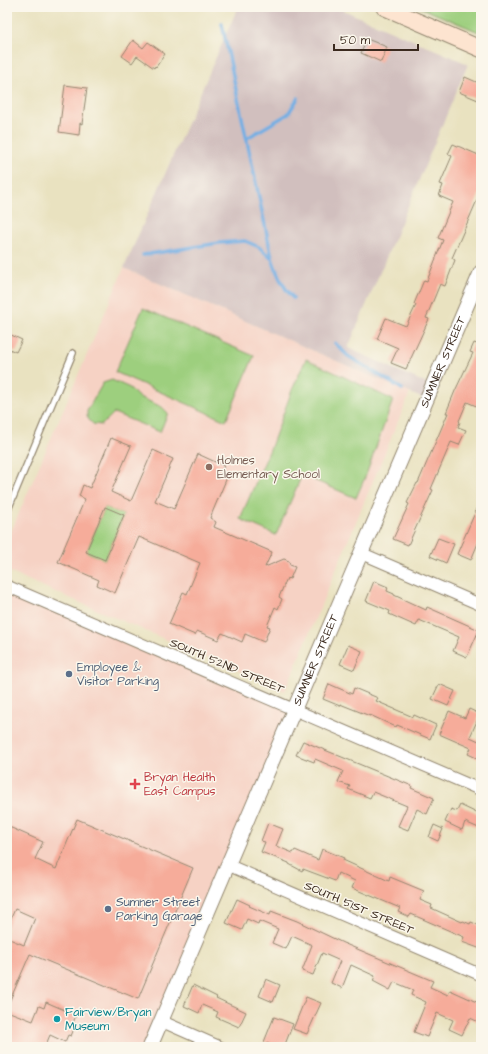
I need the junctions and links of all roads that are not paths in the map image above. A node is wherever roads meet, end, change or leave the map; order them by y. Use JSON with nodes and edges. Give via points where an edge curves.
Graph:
{"nodes":[{"id":1,"x":384,"y":7,"type":"edge"},
{"id":2,"x":481,"y":49,"type":"edge"},
{"id":3,"x":481,"y":272,"type":"edge"},
{"id":4,"x":74,"y":353,"type":"dead end"},
{"id":5,"x":7,"y":512,"type":"edge"},
{"id":6,"x":361,"y":553,"type":"junction"},
{"id":7,"x":7,"y":586,"type":"edge"},
{"id":8,"x":480,"y":603,"type":"edge"},
{"id":9,"x":294,"y":709,"type":"junction"},
{"id":10,"x":481,"y":790,"type":"edge"},
{"id":11,"x":228,"y":865,"type":"junction"},
{"id":12,"x":481,"y":975,"type":"edge"},
{"id":13,"x":161,"y":1021,"type":"junction"},
{"id":14,"x":150,"y":1047,"type":"edge"},
{"id":15,"x":220,"y":1047,"type":"edge"}],
"edges":[{"from":1,"to":2,"type":"main road"},
{"from":3,"to":6,"type":"street","name":"SUMNER STREET"},
{"from":4,"to":5,"type":"lane"},
{"from":6,"to":8,"type":"street"},
{"from":6,"to":9,"type":"street","name":"SUMNER STREET"},
{"from":7,"to":9,"type":"street","name":"SOUTH 52ND STREET"},
{"from":9,"to":10,"type":"street","name":"SOUTH 52ND STREET"},
{"from":9,"to":11,"type":"street","name":"SUMNER STREET"},
{"from":11,"to":12,"type":"street","name":"SOUTH 51ST STREET"},
{"from":11,"to":13,"type":"street","name":"SUMNER STREET"},
{"from":13,"to":14,"type":"street","name":"SUMNER STREET"},
{"from":13,"to":15,"type":"street"}]}
